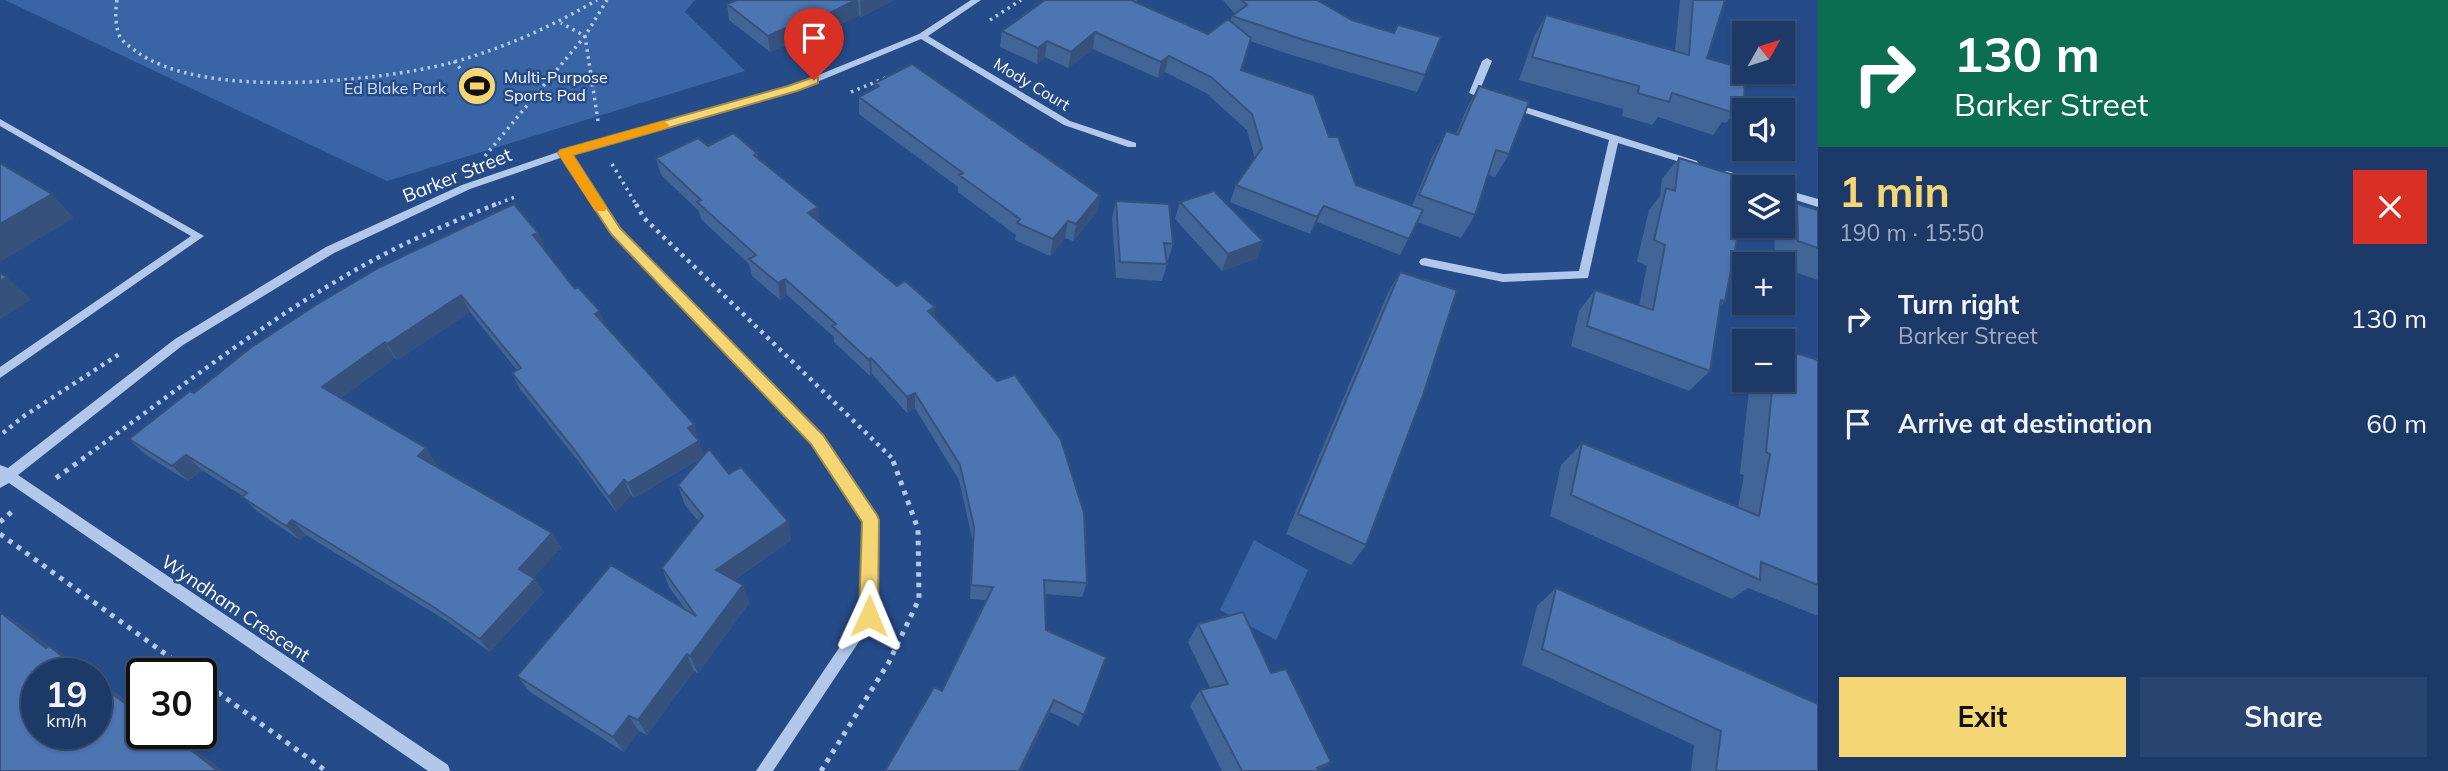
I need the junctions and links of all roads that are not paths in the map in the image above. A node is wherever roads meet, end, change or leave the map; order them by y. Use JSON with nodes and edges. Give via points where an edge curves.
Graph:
{"nodes":[{"id":1,"x":977,"y":0,"type":"edge"},
{"id":2,"x":922,"y":36,"type":"junction"},
{"id":3,"x":1487,"y":61,"type":"dead end"},
{"id":4,"x":0,"y":122,"type":"edge"},
{"id":5,"x":1614,"y":138,"type":"junction"},
{"id":6,"x":1132,"y":145,"type":"dead end"},
{"id":7,"x":565,"y":153,"type":"junction"},
{"id":8,"x":1705,"y":167,"type":"edge"},
{"id":9,"x":1718,"y":171,"type":"edge"},
{"id":10,"x":1732,"y":175,"type":"edge"},
{"id":11,"x":1795,"y":195,"type":"edge"},
{"id":12,"x":1818,"y":202,"type":"edge"},
{"id":13,"x":1425,"y":262,"type":"dead end"},
{"id":14,"x":0,"y":373,"type":"edge"},
{"id":15,"x":3,"y":476,"type":"edge"},
{"id":16,"x":442,"y":771,"type":"edge"},
{"id":17,"x":764,"y":771,"type":"edge"}],
"edges":[{"from":1,"to":2,"type":"street","name":"Barker Street"},
{"from":2,"to":6,"type":"street","name":"Mody Court","via":[[1067,123]]},
{"from":2,"to":7,"type":"street","name":"Barker Street","via":[[792,89]]},
{"from":3,"to":5,"type":"street","via":[[1474,93]]},
{"from":4,"to":14,"type":"street","via":[[199,236]]},
{"from":5,"to":8,"type":"street"},
{"from":5,"to":13,"type":"street","via":[[1584,275],[1503,278]]},
{"from":7,"to":15,"type":"street","name":"Barker Street","via":[[466,187],[330,250],[179,342]]},
{"from":7,"to":17,"type":"street","via":[[615,231],[817,440],[870,520],[869,616]]},
{"from":9,"to":10,"type":"street"},
{"from":11,"to":12,"type":"street"},
{"from":15,"to":16,"type":"street","name":"Wyndham Crescent"}]}
